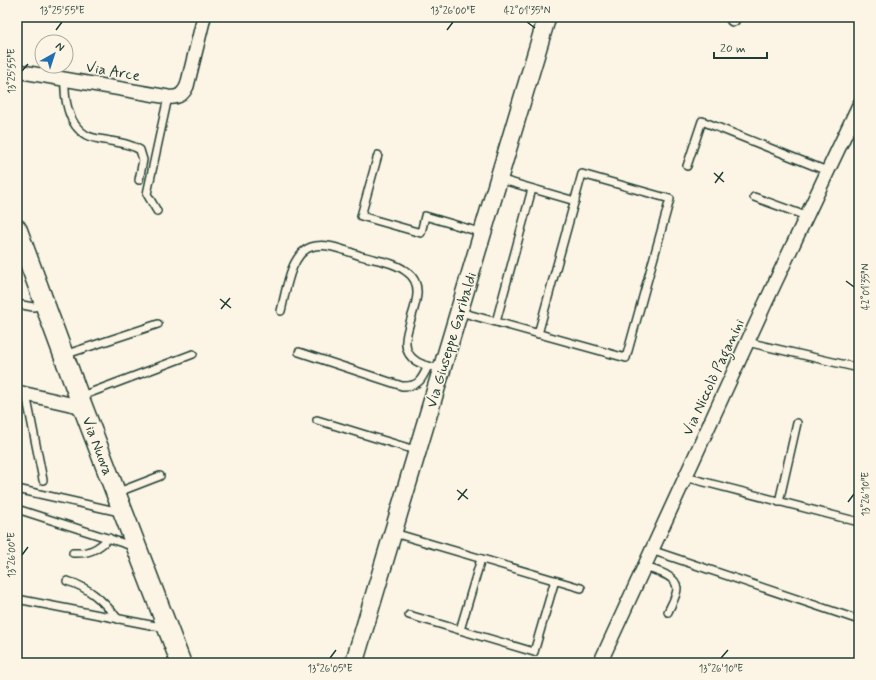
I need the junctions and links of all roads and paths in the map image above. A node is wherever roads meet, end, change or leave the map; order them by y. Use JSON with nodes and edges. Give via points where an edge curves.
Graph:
{"nodes":[{"id":1,"x":204,"y":17,"type":"edge"},
{"id":2,"x":548,"y":17,"type":"edge"},
{"id":3,"x":17,"y":71,"type":"edge"},
{"id":4,"x":65,"y":79,"type":"junction"},
{"id":5,"x":174,"y":96,"type":"junction"},
{"id":6,"x":859,"y":105,"type":"edge"},
{"id":7,"x":854,"y":129,"type":"edge"},
{"id":8,"x":378,"y":155,"type":"dead end"},
{"id":9,"x":687,"y":166,"type":"dead end"},
{"id":10,"x":828,"y":171,"type":"junction"},
{"id":11,"x":139,"y":180,"type":"dead end"},
{"id":12,"x":499,"y":180,"type":"junction"},
{"id":13,"x":532,"y":189,"type":"junction"},
{"id":14,"x":754,"y":197,"type":"dead end"},
{"id":15,"x":575,"y":201,"type":"junction"},
{"id":16,"x":157,"y":211,"type":"dead end"},
{"id":17,"x":806,"y":216,"type":"junction"},
{"id":18,"x":17,"y":229,"type":"edge"},
{"id":19,"x":483,"y":233,"type":"junction"},
{"id":20,"x":17,"y":304,"type":"edge"},
{"id":21,"x":45,"y":305,"type":"junction"},
{"id":22,"x":281,"y":311,"type":"dead end"},
{"id":23,"x":459,"y":312,"type":"junction"},
{"id":24,"x":496,"y":322,"type":"junction"},
{"id":25,"x":158,"y":324,"type":"dead end"},
{"id":26,"x":538,"y":334,"type":"junction"},
{"id":27,"x":747,"y":342,"type":"junction"},
{"id":28,"x":299,"y":352,"type":"dead end"},
{"id":29,"x":192,"y":354,"type":"dead end"},
{"id":30,"x":64,"y":355,"type":"junction"},
{"id":31,"x":435,"y":368,"type":"junction"},
{"id":32,"x":859,"y":368,"type":"edge"},
{"id":33,"x":22,"y":393,"type":"edge"},
{"id":34,"x":81,"y":402,"type":"junction"},
{"id":35,"x":317,"y":420,"type":"dead end"},
{"id":36,"x":797,"y":423,"type":"dead end"},
{"id":37,"x":418,"y":451,"type":"junction"},
{"id":38,"x":160,"y":476,"type":"dead end"},
{"id":39,"x":685,"y":477,"type":"junction"},
{"id":40,"x":43,"y":480,"type":"dead end"},
{"id":41,"x":17,"y":488,"type":"edge"},
{"id":42,"x":116,"y":493,"type":"junction"},
{"id":43,"x":779,"y":502,"type":"junction"},
{"id":44,"x":17,"y":508,"type":"edge"},
{"id":45,"x":123,"y":513,"type":"junction"},
{"id":46,"x":859,"y":522,"type":"edge"},
{"id":47,"x":394,"y":533,"type":"junction"},
{"id":48,"x":109,"y":538,"type":"junction"},
{"id":49,"x":136,"y":547,"type":"junction"},
{"id":50,"x":652,"y":550,"type":"junction"},
{"id":51,"x":73,"y":553,"type":"dead end"},
{"id":52,"x":481,"y":559,"type":"junction"},
{"id":53,"x":644,"y":567,"type":"junction"},
{"id":54,"x":555,"y":580,"type":"junction"},
{"id":55,"x":67,"y":581,"type":"dead end"},
{"id":56,"x":581,"y":588,"type":"dead end"},
{"id":57,"x":17,"y":599,"type":"edge"},
{"id":58,"x":668,"y":612,"type":"dead end"},
{"id":59,"x":409,"y":615,"type":"dead end"},
{"id":60,"x":118,"y":619,"type":"junction"},
{"id":61,"x":859,"y":620,"type":"edge"},
{"id":62,"x":168,"y":629,"type":"junction"},
{"id":63,"x":460,"y":630,"type":"junction"},
{"id":64,"x":181,"y":663,"type":"edge"},
{"id":65,"x":354,"y":663,"type":"edge"},
{"id":66,"x":600,"y":663,"type":"edge"}],
"edges":[{"from":1,"to":5,"type":"street","via":[[187,86],[184,93]]},
{"from":2,"to":12,"type":"street","name":"Via Giuseppe Garibaldi"},
{"from":3,"to":4,"type":"street","name":"Via Arce"},
{"from":4,"to":5,"type":"street","name":"Via Arce"},
{"from":4,"to":11,"type":"lane","via":[[65,98],[76,127],[91,137],[132,145],[140,150],[143,160]]},
{"from":5,"to":16,"type":"lane","via":[[147,194]]},
{"from":6,"to":7,"type":"street","name":"Via Niccolò Paganini"},
{"from":7,"to":10,"type":"street","name":"Via Niccolò Paganini"},
{"from":8,"to":19,"type":"lane","via":[[361,216],[421,233],[425,216]]},
{"from":9,"to":10,"type":"lane","via":[[702,121]]},
{"from":10,"to":17,"type":"street","name":"Via Niccolò Paganini"},
{"from":12,"to":13,"type":"lane"},
{"from":12,"to":19,"type":"street","name":"Via Giuseppe Garibaldi"},
{"from":13,"to":15,"type":"lane"},
{"from":13,"to":24,"type":"lane"},
{"from":14,"to":17,"type":"lane"},
{"from":15,"to":26,"type":"lane"},
{"from":15,"to":26,"type":"lane","via":[[582,174],[670,199],[626,358]]},
{"from":17,"to":27,"type":"street","name":"Via Niccolò Paganini"},
{"from":18,"to":21,"type":"main road","name":"Via Nuova"},
{"from":19,"to":23,"type":"street","name":"Via Giuseppe Garibaldi"},
{"from":20,"to":21,"type":"lane","via":[[33,307]]},
{"from":21,"to":30,"type":"main road","name":"Via Nuova"},
{"from":22,"to":31,"type":"lane","via":[[293,267],[299,256],[307,249],[330,246],[394,265],[409,273],[418,292],[406,339],[406,349],[415,361]]},
{"from":23,"to":24,"type":"lane"},
{"from":23,"to":31,"type":"street","name":"Via Giuseppe Garibaldi"},
{"from":24,"to":26,"type":"lane"},
{"from":25,"to":30,"type":"lane"},
{"from":27,"to":32,"type":"lane"},
{"from":27,"to":39,"type":"street","name":"Via Niccolò Paganini"},
{"from":28,"to":31,"type":"lane","via":[[402,386],[414,385]]},
{"from":29,"to":34,"type":"lane"},
{"from":30,"to":34,"type":"main road","name":"Via Nuova"},
{"from":31,"to":37,"type":"street","name":"Via Giuseppe Garibaldi"},
{"from":33,"to":34,"type":"street"},
{"from":33,"to":40,"type":"lane"},
{"from":34,"to":42,"type":"main road","name":"Via Nuova"},
{"from":35,"to":37,"type":"lane"},
{"from":36,"to":43,"type":"lane"},
{"from":37,"to":47,"type":"street","name":"Via Giuseppe Garibaldi"},
{"from":38,"to":42,"type":"lane"},
{"from":39,"to":43,"type":"lane"},
{"from":39,"to":50,"type":"street","name":"Via Niccolò Paganini"},
{"from":41,"to":45,"type":"lane"},
{"from":42,"to":45,"type":"main road","name":"Via Nuova"},
{"from":43,"to":46,"type":"lane"},
{"from":44,"to":48,"type":"lane"},
{"from":45,"to":49,"type":"main road","name":"Via Nuova"},
{"from":47,"to":52,"type":"lane"},
{"from":47,"to":65,"type":"street","name":"Via Giuseppe Garibaldi"},
{"from":48,"to":49,"type":"lane"},
{"from":48,"to":51,"type":"lane","via":[[93,551]]},
{"from":49,"to":62,"type":"main road","name":"Via Nuova"},
{"from":50,"to":53,"type":"street","name":"Via Niccolò Paganini"},
{"from":50,"to":61,"type":"lane"},
{"from":52,"to":54,"type":"lane"},
{"from":52,"to":63,"type":"lane"},
{"from":53,"to":58,"type":"lane","via":[[675,582],[676,593]]},
{"from":53,"to":66,"type":"street","name":"Via Niccolò Paganini"},
{"from":54,"to":56,"type":"lane"},
{"from":54,"to":63,"type":"lane","via":[[534,652]]},
{"from":55,"to":60,"type":"lane","via":[[90,591],[105,603]]},
{"from":57,"to":60,"type":"lane"},
{"from":59,"to":63,"type":"lane"},
{"from":60,"to":62,"type":"lane"},
{"from":62,"to":64,"type":"main road","name":"Via Nuova"}]}
